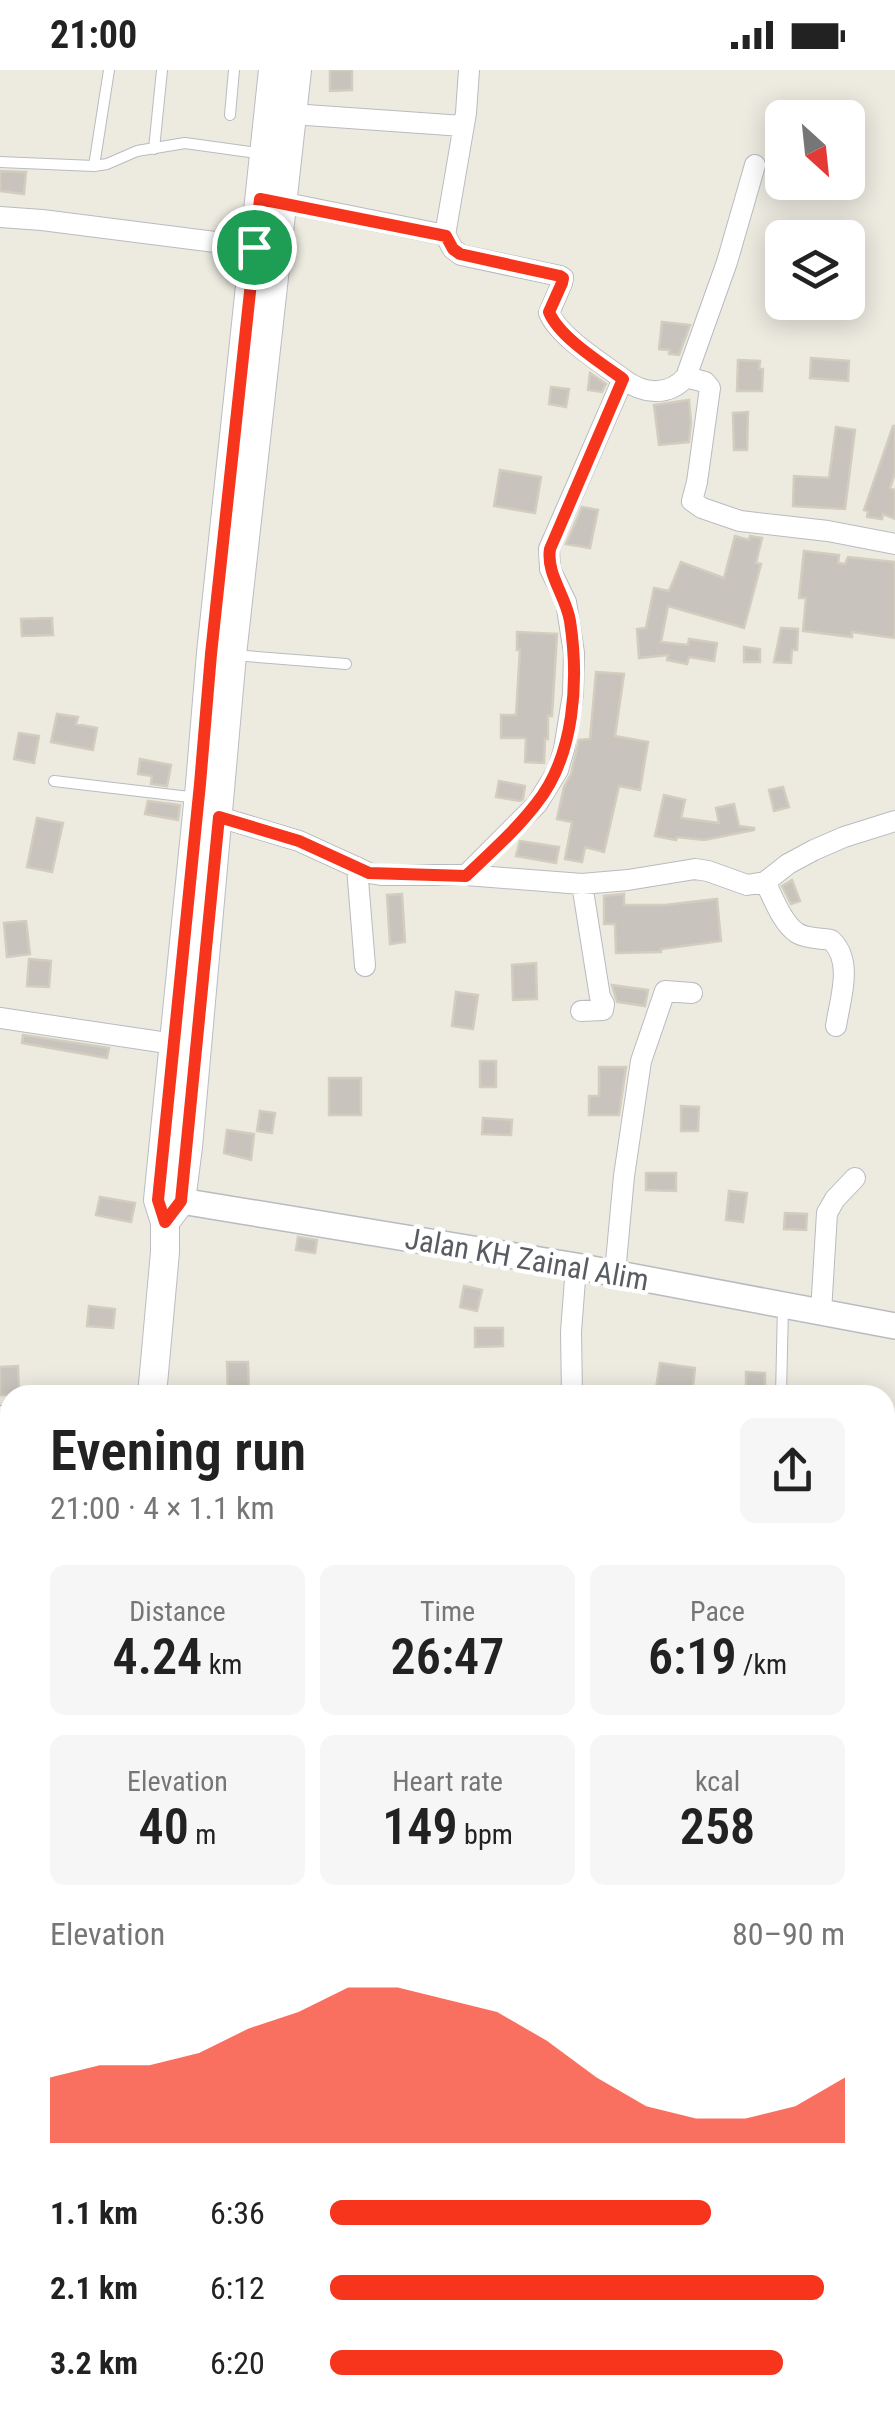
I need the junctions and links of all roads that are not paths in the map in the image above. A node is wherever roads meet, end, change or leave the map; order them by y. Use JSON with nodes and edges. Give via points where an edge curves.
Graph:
{"nodes":[{"id":1,"x":109,"y":70,"type":"edge"},
{"id":2,"x":162,"y":70,"type":"edge"},
{"id":3,"x":234,"y":70,"type":"edge"},
{"id":4,"x":272,"y":70,"type":"edge"},
{"id":5,"x":297,"y":70,"type":"edge"},
{"id":6,"x":469,"y":70,"type":"edge"},
{"id":7,"x":292,"y":114,"type":"junction"},
{"id":8,"x":230,"y":115,"type":"dead end"},
{"id":9,"x":463,"y":126,"type":"junction"},
{"id":10,"x":154,"y":148,"type":"junction"},
{"id":11,"x":265,"y":154,"type":"junction"},
{"id":12,"x":0,"y":162,"type":"edge"},
{"id":13,"x":755,"y":165,"type":"dead end"},
{"id":14,"x":94,"y":166,"type":"junction"},
{"id":15,"x":272,"y":200,"type":"junction"},
{"id":16,"x":0,"y":217,"type":"edge"},
{"id":17,"x":446,"y":236,"type":"junction"},
{"id":18,"x":254,"y":247,"type":"junction"},
{"id":19,"x":686,"y":377,"type":"junction"},
{"id":20,"x":623,"y":379,"type":"junction"},
{"id":21,"x":895,"y":544,"type":"edge"},
{"id":22,"x":232,"y":656,"type":"junction"},
{"id":23,"x":346,"y":664,"type":"dead end"},
{"id":24,"x":216,"y":727,"type":"junction"},
{"id":25,"x":54,"y":781,"type":"dead end"},
{"id":26,"x":209,"y":807,"type":"junction"},
{"id":27,"x":895,"y":821,"type":"edge"},
{"id":28,"x":357,"y":868,"type":"junction"},
{"id":29,"x":466,"y":876,"type":"junction"},
{"id":30,"x":765,"y":882,"type":"junction"},
{"id":31,"x":582,"y":884,"type":"junction"},
{"id":32,"x":365,"y":966,"type":"dead end"},
{"id":33,"x":692,"y":994,"type":"dead end"},
{"id":34,"x":581,"y":1011,"type":"dead end"},
{"id":35,"x":0,"y":1018,"type":"edge"},
{"id":36,"x":836,"y":1026,"type":"dead end"},
{"id":37,"x":174,"y":1044,"type":"junction"},
{"id":38,"x":855,"y":1178,"type":"dead end"},
{"id":39,"x":168,"y":1208,"type":"junction"},
{"id":40,"x":576,"y":1266,"type":"junction"},
{"id":41,"x":615,"y":1274,"type":"junction"},
{"id":42,"x":783,"y":1305,"type":"junction"},
{"id":43,"x":822,"y":1312,"type":"junction"},
{"id":44,"x":895,"y":1326,"type":"edge"},
{"id":45,"x":153,"y":1385,"type":"edge"},
{"id":46,"x":572,"y":1385,"type":"edge"},
{"id":47,"x":782,"y":1385,"type":"edge"}],
"edges":[{"from":1,"to":14,"type":"lane"},
{"from":2,"to":10,"type":"lane"},
{"from":3,"to":8,"type":"lane"},
{"from":4,"to":11,"type":"main road"},
{"from":5,"to":7,"type":"main road"},
{"from":6,"to":9,"type":"street"},
{"from":7,"to":9,"type":"street"},
{"from":7,"to":15,"type":"main road"},
{"from":9,"to":17,"type":"street"},
{"from":10,"to":11,"type":"lane","via":[[186,144]]},
{"from":10,"to":14,"type":"lane"},
{"from":11,"to":15,"type":"main road"},
{"from":12,"to":14,"type":"lane"},
{"from":13,"to":19,"type":"street"},
{"from":15,"to":17,"type":"street"},
{"from":15,"to":18,"type":"main road"},
{"from":15,"to":22,"type":"main road","via":[[276,250]]},
{"from":16,"to":18,"type":"street"},
{"from":17,"to":20,"type":"street","via":[[460,254],[563,278],[552,320]]},
{"from":18,"to":24,"type":"main road"},
{"from":19,"to":20,"type":"street","via":[[677,387],[650,392]]},
{"from":19,"to":21,"type":"street","via":[[710,388],[692,501],[740,521]]},
{"from":20,"to":29,"type":"street","via":[[550,549],[574,653],[558,770],[537,804]]},
{"from":22,"to":23,"type":"lane"},
{"from":22,"to":24,"type":"main road"},
{"from":24,"to":26,"type":"main road"},
{"from":25,"to":26,"type":"lane"},
{"from":26,"to":28,"type":"street"},
{"from":26,"to":37,"type":"main road"},
{"from":26,"to":39,"type":"main road"},
{"from":27,"to":30,"type":"street","via":[[814,850]]},
{"from":28,"to":29,"type":"street","via":[[382,875]]},
{"from":28,"to":32,"type":"street"},
{"from":29,"to":31,"type":"street"},
{"from":30,"to":31,"type":"street","via":[[747,884],[695,870]]},
{"from":30,"to":36,"type":"street","via":[[796,932],[831,940],[843,955]]},
{"from":31,"to":34,"type":"street","via":[[604,1004],[603,1010]]},
{"from":33,"to":41,"type":"street","via":[[665,991],[640,1061]]},
{"from":35,"to":37,"type":"street"},
{"from":37,"to":39,"type":"main road"},
{"from":38,"to":43,"type":"street","via":[[827,1213]]},
{"from":39,"to":40,"type":"street","name":"Jalan KH Zainal Alim"},
{"from":39,"to":45,"type":"main road"},
{"from":40,"to":41,"type":"street","name":"Jalan KH Zainal Alim"},
{"from":40,"to":46,"type":"street"},
{"from":41,"to":42,"type":"street","name":"Jalan KH Zainal Alim"},
{"from":42,"to":43,"type":"street","name":"Jalan KH Zainal Alim"},
{"from":42,"to":47,"type":"lane"},
{"from":43,"to":44,"type":"street","name":"Jalan KH Zainal Alim"}]}
